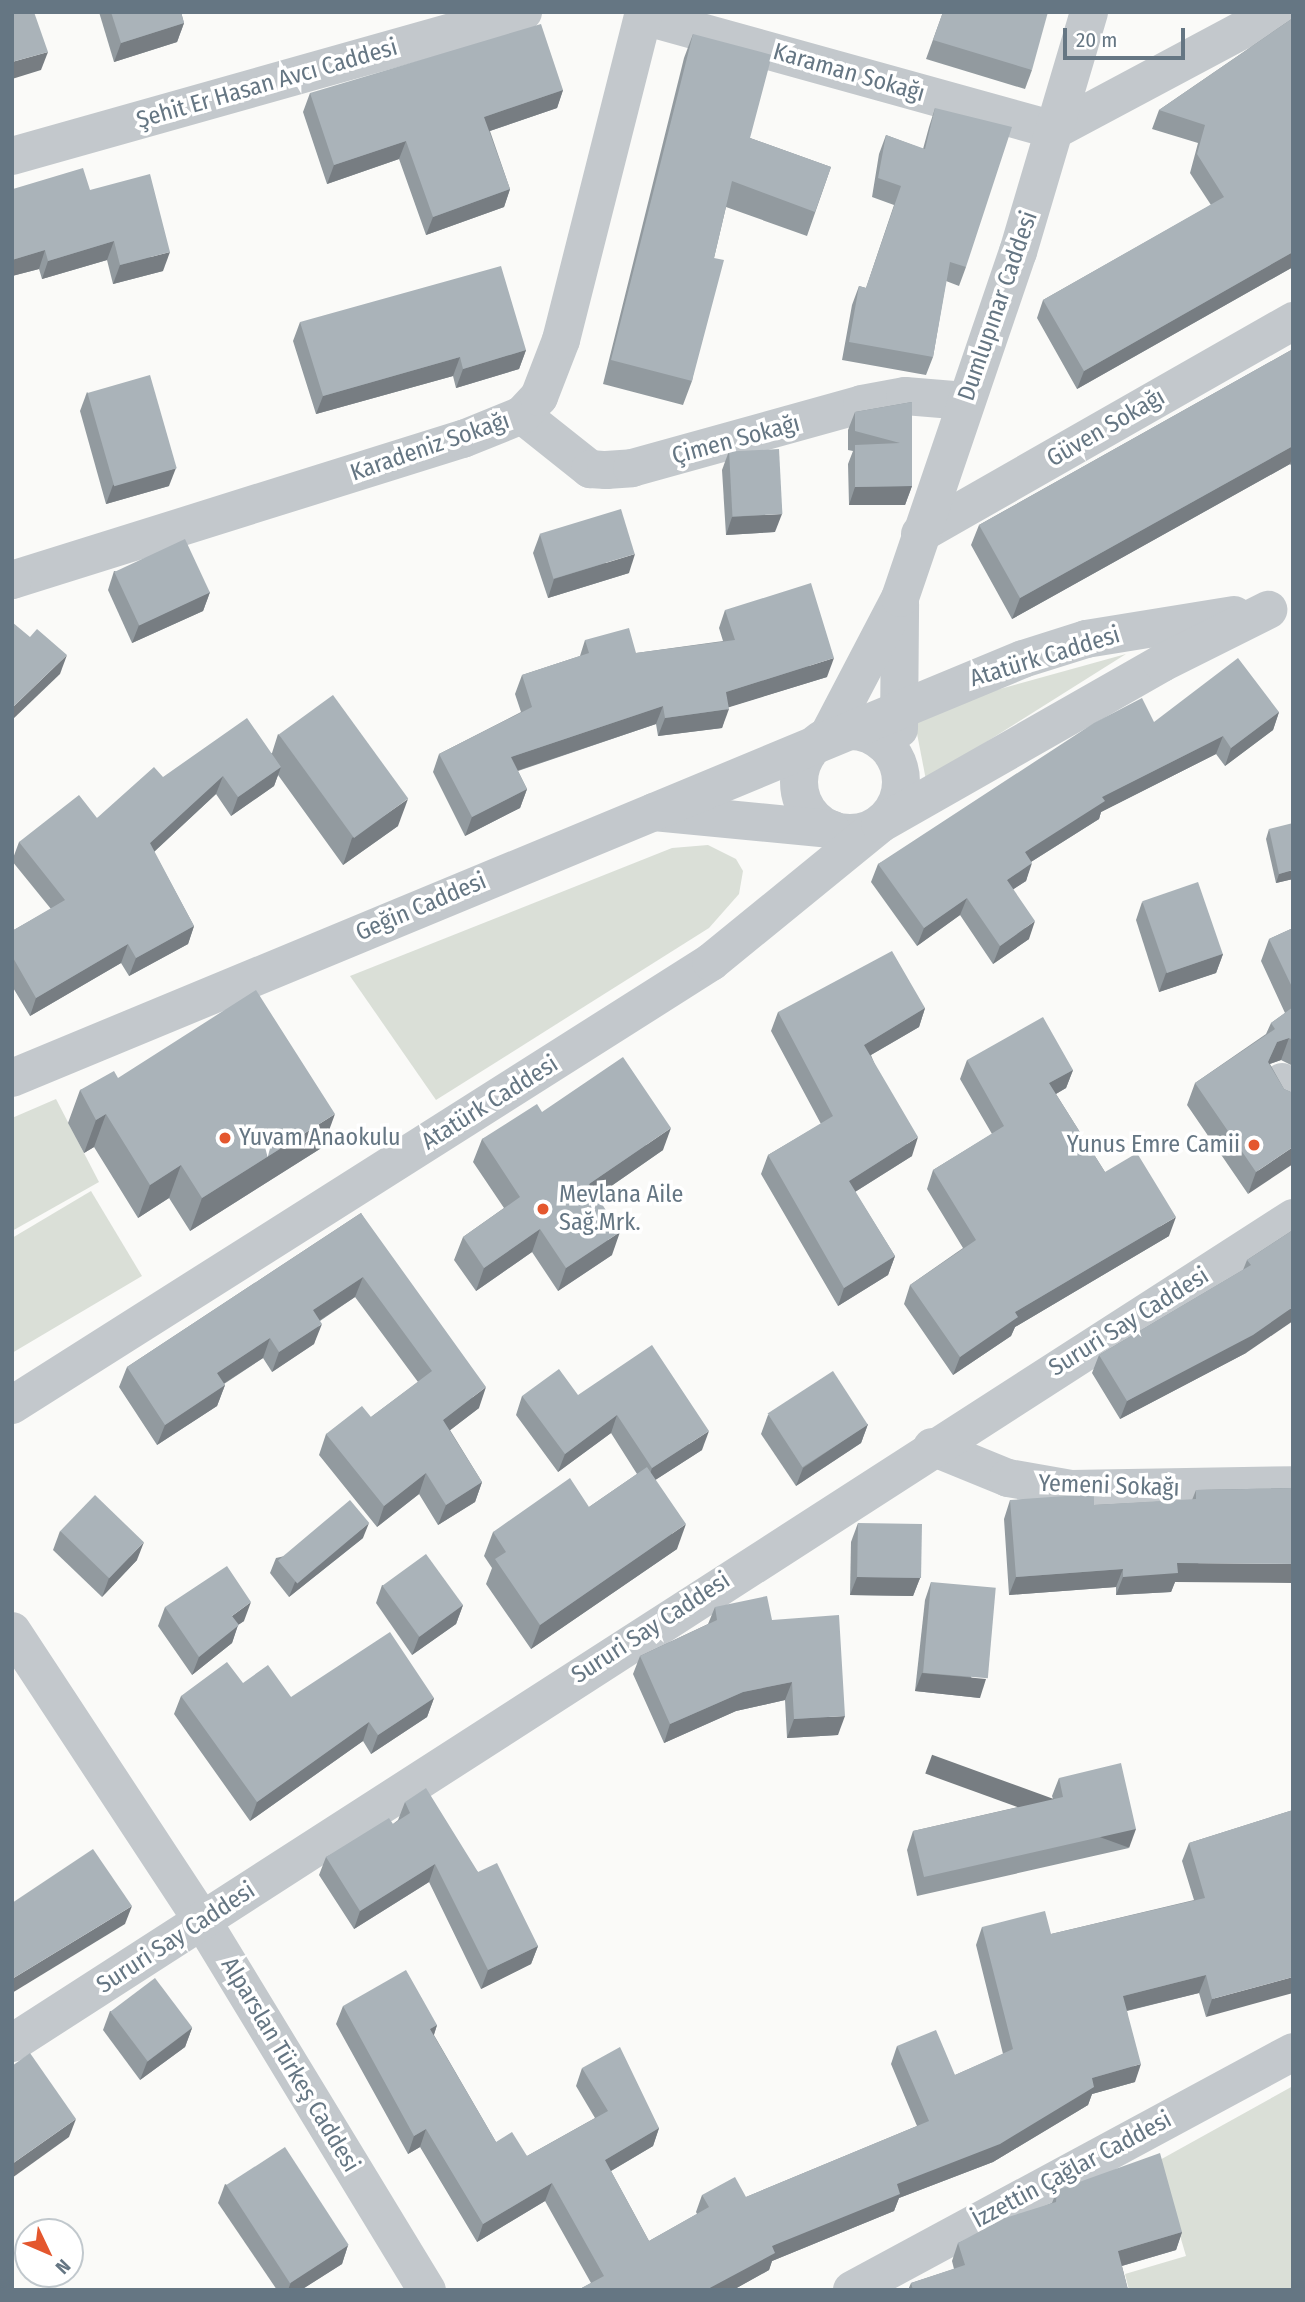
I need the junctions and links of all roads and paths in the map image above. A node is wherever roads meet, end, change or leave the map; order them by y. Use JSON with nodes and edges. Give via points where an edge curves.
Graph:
{"nodes":[{"id":1,"x":523,"y":12,"type":"edge"},
{"id":2,"x":1089,"y":12,"type":"edge"},
{"id":3,"x":1276,"y":12,"type":"edge"},
{"id":4,"x":644,"y":14,"type":"edge"},
{"id":5,"x":1055,"y":130,"type":"junction"},
{"id":6,"x":12,"y":156,"type":"edge"},
{"id":7,"x":1293,"y":321,"type":"edge"},
{"id":8,"x":967,"y":401,"type":"junction"},
{"id":9,"x":522,"y":415,"type":"junction"},
{"id":10,"x":920,"y":534,"type":"junction"},
{"id":11,"x":12,"y":580,"type":"edge"},
{"id":12,"x":900,"y":598,"type":"junction"},
{"id":13,"x":1280,"y":609,"type":"edge"},
{"id":14,"x":899,"y":707,"type":"junction"},
{"id":15,"x":830,"y":734,"type":"junction"},
{"id":16,"x":898,"y":765,"type":"junction"},
{"id":17,"x":649,"y":811,"type":"junction"},
{"id":18,"x":880,"y":824,"type":"junction"},
{"id":19,"x":831,"y":829,"type":"junction"},
{"id":20,"x":12,"y":1078,"type":"edge"},
{"id":21,"x":1293,"y":1218,"type":"edge"},
{"id":22,"x":12,"y":1405,"type":"edge"},
{"id":23,"x":932,"y":1447,"type":"junction"},
{"id":24,"x":1293,"y":1485,"type":"edge"},
{"id":25,"x":12,"y":1632,"type":"edge"},
{"id":26,"x":203,"y":1922,"type":"junction"},
{"id":27,"x":12,"y":2043,"type":"edge"},
{"id":28,"x":1293,"y":2052,"type":"edge"},
{"id":29,"x":427,"y":2290,"type":"edge"},
{"id":30,"x":852,"y":2290,"type":"edge"}],
"edges":[{"from":1,"to":6,"type":"street","name":"Şehit Er Hasan Avcı Caddesi"},
{"from":2,"to":5,"type":"street","name":"Dumlupınar Caddesi"},
{"from":3,"to":5,"type":"street"},
{"from":4,"to":5,"type":"street","name":"Karaman Sokağı"},
{"from":4,"to":9,"type":"street","name":"Karadeniz Sokağı","via":[[561,340],[539,397]]},
{"from":5,"to":8,"type":"street","name":"Dumlupınar Caddesi"},
{"from":7,"to":10,"type":"street","name":"Güven Sokağı"},
{"from":8,"to":9,"type":"street","name":"Çimen Sokağı","via":[[905,396],[862,404],[632,468],[606,470],[590,469]]},
{"from":8,"to":10,"type":"street","name":"Dumlupınar Caddesi"},
{"from":9,"to":11,"type":"street","name":"Karadeniz Sokağı","via":[[464,439]]},
{"from":10,"to":12,"type":"street","name":"Dumlupınar Caddesi"},
{"from":12,"to":14,"type":"street","name":"Dumlupınar Caddesi"},
{"from":12,"to":15,"type":"street","name":"Dumlupınar Caddesi"},
{"from":13,"to":14,"type":"street","name":"Atatürk Caddesi","via":[[1086,639]]},
{"from":13,"to":18,"type":"street","name":"Atatürk Caddesi","via":[[1151,669]]},
{"from":14,"to":15,"type":"street","name":"Atatürk Caddesi"},
{"from":14,"to":16,"type":"street","name":"Dumlupınar Caddesi"},
{"from":15,"to":16,"type":"street","via":[[864,733],[879,740]]},
{"from":15,"to":17,"type":"street","name":"Geğin Caddesi"},
{"from":15,"to":19,"type":"street","name":"Atatürk Caddesi","via":[[806,757],[800,790],[806,807]]},
{"from":16,"to":18,"type":"street","name":"Atatürk Caddesi","via":[[898,797]]},
{"from":17,"to":19,"type":"street"},
{"from":17,"to":20,"type":"street","name":"Geğin Caddesi"},
{"from":18,"to":19,"type":"street","name":"Atatürk Caddesi","via":[[848,833]]},
{"from":18,"to":22,"type":"street","name":"Atatürk Caddesi","via":[[700,970]]},
{"from":21,"to":23,"type":"street","name":"Sururi Say Caddesi"},
{"from":23,"to":24,"type":"street","name":"Yemeni Sokağı","via":[[1050,1487],[1125,1492]]},
{"from":23,"to":26,"type":"street","name":"Sururi Say Caddesi"},
{"from":25,"to":26,"type":"street","name":"Alparslan Türkeş Caddesi"},
{"from":26,"to":27,"type":"street","name":"Sururi Say Caddesi"},
{"from":26,"to":29,"type":"street","name":"Alparslan Türkeş Caddesi"},
{"from":28,"to":30,"type":"street","name":"İzzettin Çağlar Caddesi"}]}
